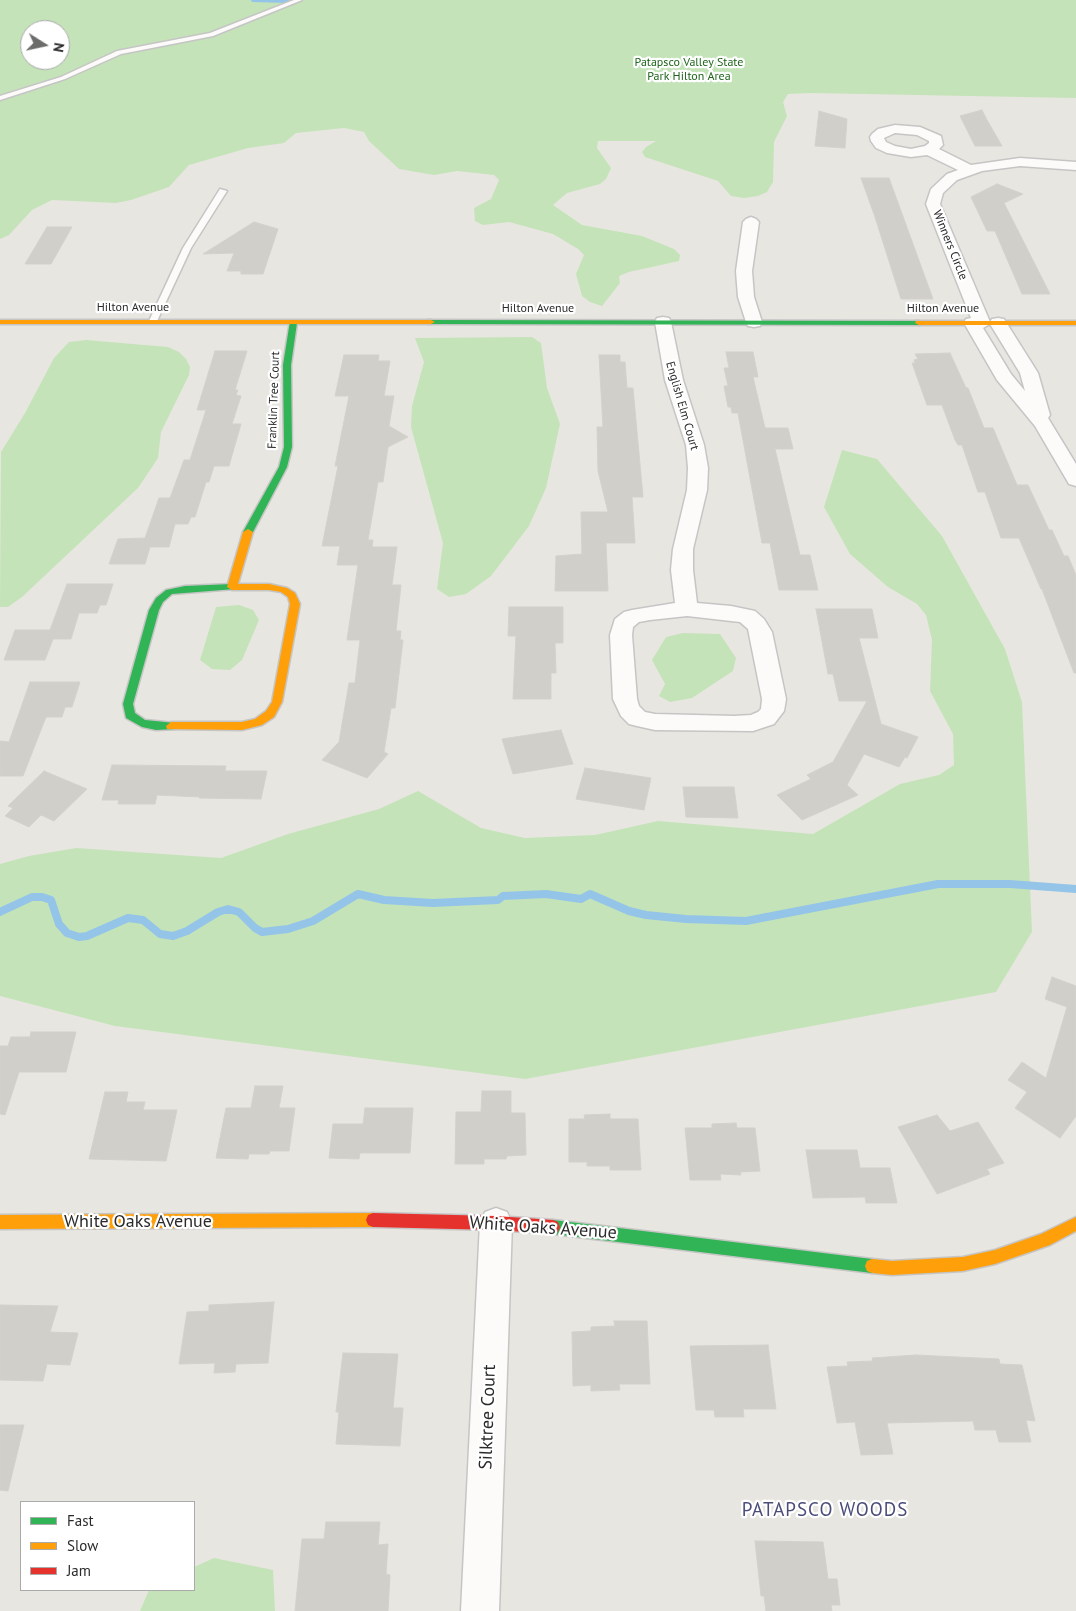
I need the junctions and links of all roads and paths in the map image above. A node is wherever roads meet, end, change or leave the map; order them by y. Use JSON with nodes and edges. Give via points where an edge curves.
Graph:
{"nodes":[{"id":1,"x":299,"y":0,"type":"edge"},
{"id":2,"x":0,"y":98,"type":"edge"},
{"id":3,"x":929,"y":150,"type":"dead end"},
{"id":4,"x":1076,"y":166,"type":"edge"},
{"id":5,"x":968,"y":169,"type":"junction"},
{"id":6,"x":223,"y":191,"type":"dead end"},
{"id":7,"x":751,"y":222,"type":"dead end"},
{"id":8,"x":0,"y":322,"type":"edge"},
{"id":9,"x":153,"y":322,"type":"junction"},
{"id":10,"x":663,"y":322,"type":"junction"},
{"id":11,"x":754,"y":322,"type":"junction"},
{"id":12,"x":293,"y":323,"type":"junction"},
{"id":13,"x":984,"y":323,"type":"junction"},
{"id":14,"x":1076,"y":323,"type":"edge"},
{"id":15,"x":1043,"y":424,"type":"junction"},
{"id":16,"x":1055,"y":444,"type":"junction"},
{"id":17,"x":1076,"y":444,"type":"edge"},
{"id":18,"x":1076,"y":480,"type":"edge"},
{"id":19,"x":232,"y":587,"type":"junction"},
{"id":20,"x":687,"y":609,"type":"junction"},
{"id":21,"x":0,"y":1222,"type":"edge"},
{"id":22,"x":496,"y":1223,"type":"junction"},
{"id":23,"x":1076,"y":1224,"type":"edge"},
{"id":24,"x":480,"y":1611,"type":"edge"}],
"edges":[{"from":1,"to":2,"type":"lane","via":[[211,35],[119,52],[63,78]]},
{"from":3,"to":5,"type":"street"},
{"from":4,"to":5,"type":"street","name":"Winners Circle","via":[[1020,162]]},
{"from":5,"to":13,"type":"street","name":"Winners Circle","via":[[940,187],[933,204]]},
{"from":6,"to":9,"type":"lane","via":[[187,248]]},
{"from":7,"to":11,"type":"street","via":[[744,271],[746,297]]},
{"from":8,"to":9,"type":"street","name":"Hilton Avenue"},
{"from":9,"to":12,"type":"street","name":"Hilton Avenue"},
{"from":10,"to":11,"type":"street","name":"Hilton Avenue"},
{"from":10,"to":12,"type":"street","name":"Hilton Avenue"},
{"from":10,"to":20,"type":"street","name":"English Elm Court","via":[[674,380],[692,436],[698,468],[697,490],[683,549]]},
{"from":11,"to":13,"type":"street","name":"Hilton Avenue"},
{"from":12,"to":19,"type":"street","name":"Franklin Tree Court","via":[[287,366],[288,447],[283,468],[248,531]]},
{"from":13,"to":14,"type":"street","name":"Hilton Avenue"},
{"from":13,"to":15,"type":"street","via":[[1003,376]]},
{"from":13,"to":15,"type":"street","via":[[1028,373]]},
{"from":15,"to":16,"type":"street"},
{"from":16,"to":17,"type":"street"},
{"from":16,"to":18,"type":"street"},
{"from":19,"to":19,"type":"street","via":[[269,587],[292,595],[294,604],[277,702],[270,714],[258,722],[242,726],[156,726],[142,723],[130,715],[128,704],[159,600],[169,592],[185,589]]},
{"from":20,"to":20,"type":"street","via":[[747,616],[756,624],[761,632],[774,699],[772,711],[766,718],[743,724],[655,722],[637,718],[629,710],[625,699],[621,635],[624,624],[650,613]]},
{"from":21,"to":22,"type":"street","name":"White Oaks Avenue","via":[[409,1220]]},
{"from":22,"to":23,"type":"street","name":"White Oaks Avenue","via":[[582,1229],[892,1268],[954,1265],[995,1257],[1045,1240]]},
{"from":22,"to":24,"type":"street","name":"Silktree Court"}]}
